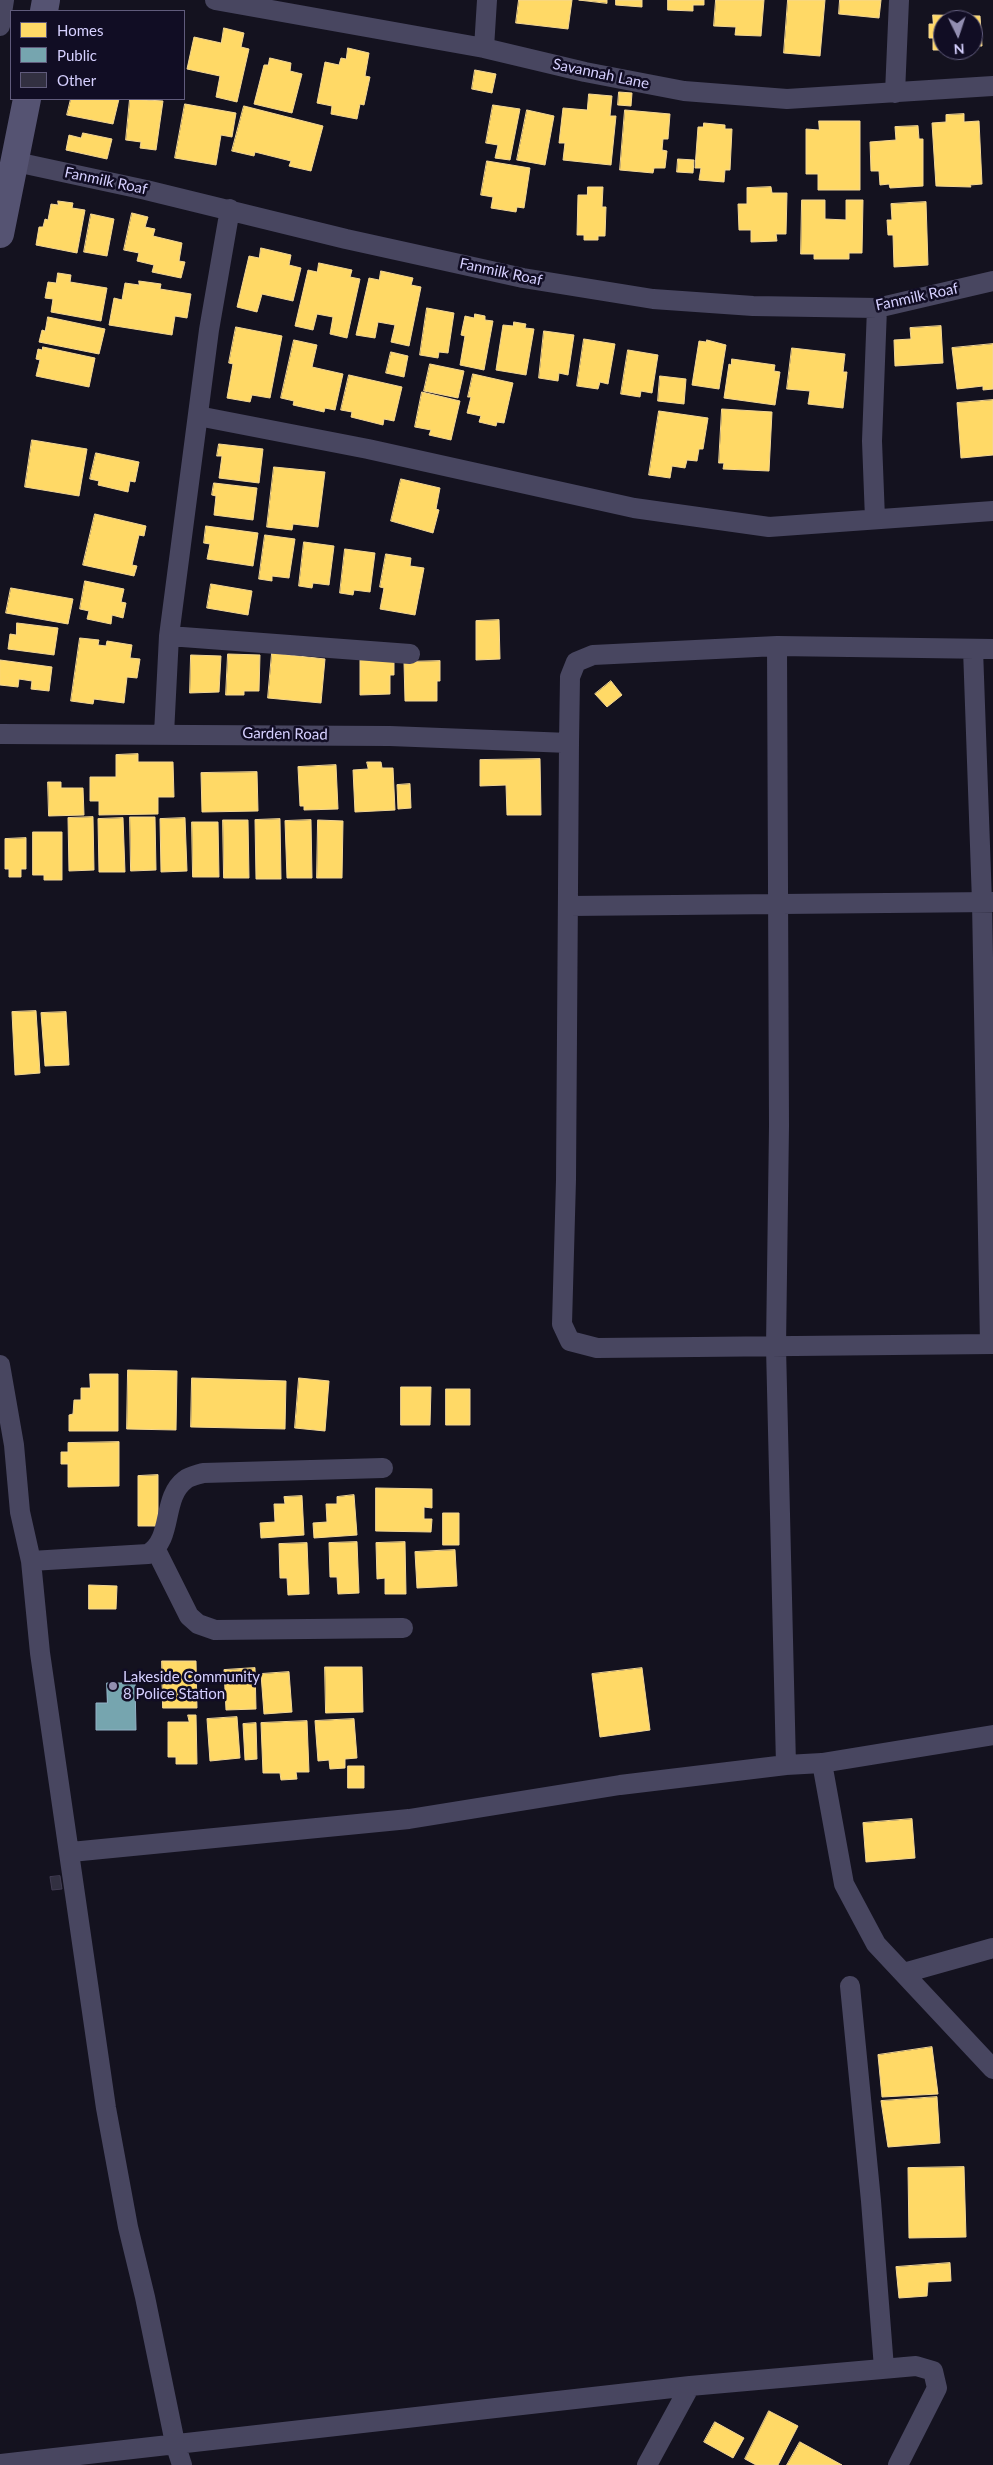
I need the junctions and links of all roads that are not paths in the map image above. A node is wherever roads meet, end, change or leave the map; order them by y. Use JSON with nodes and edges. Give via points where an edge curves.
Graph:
{"nodes":[{"id":1,"x":4,"y":0,"type":"edge"},
{"id":2,"x":215,"y":0,"type":"edge"},
{"id":3,"x":487,"y":0,"type":"edge"},
{"id":4,"x":900,"y":0,"type":"edge"},
{"id":5,"x":0,"y":26,"type":"edge"},
{"id":6,"x":484,"y":48,"type":"junction"},
{"id":7,"x":993,"y":86,"type":"edge"},
{"id":8,"x":895,"y":93,"type":"junction"},
{"id":9,"x":27,"y":100,"type":"edge"},
{"id":10,"x":16,"y":162,"type":"junction"},
{"id":11,"x":230,"y":209,"type":"junction"},
{"id":12,"x":2,"y":217,"type":"edge"},
{"id":13,"x":993,"y":281,"type":"edge"},
{"id":14,"x":877,"y":308,"type":"junction"},
{"id":15,"x":198,"y":416,"type":"junction"},
{"id":16,"x":993,"y":511,"type":"edge"},
{"id":17,"x":875,"y":519,"type":"junction"},
{"id":18,"x":169,"y":636,"type":"junction"},
{"id":19,"x":777,"y":646,"type":"junction"},
{"id":20,"x":993,"y":649,"type":"edge"},
{"id":21,"x":973,"y":650,"type":"junction"},
{"id":22,"x":410,"y":654,"type":"dead end"},
{"id":23,"x":0,"y":734,"type":"edge"},
{"id":24,"x":164,"y":734,"type":"junction"},
{"id":25,"x":569,"y":743,"type":"junction"},
{"id":26,"x":988,"y":902,"type":"edge"},
{"id":27,"x":779,"y":905,"type":"junction"},
{"id":28,"x":569,"y":906,"type":"junction"},
{"id":29,"x":991,"y":1344,"type":"edge"},
{"id":30,"x":776,"y":1347,"type":"junction"},
{"id":31,"x":0,"y":1365,"type":"edge"},
{"id":32,"x":383,"y":1468,"type":"dead end"},
{"id":33,"x":156,"y":1550,"type":"junction"},
{"id":34,"x":31,"y":1561,"type":"junction"},
{"id":35,"x":403,"y":1628,"type":"dead end"},
{"id":36,"x":993,"y":1735,"type":"edge"},
{"id":37,"x":822,"y":1763,"type":"junction"},
{"id":38,"x":786,"y":1765,"type":"junction"},
{"id":39,"x":70,"y":1852,"type":"junction"},
{"id":40,"x":993,"y":1948,"type":"edge"},
{"id":41,"x":904,"y":1973,"type":"junction"},
{"id":42,"x":850,"y":1986,"type":"dead end"},
{"id":43,"x":993,"y":2069,"type":"edge"},
{"id":44,"x":884,"y":2368,"type":"junction"},
{"id":45,"x":690,"y":2386,"type":"junction"},
{"id":46,"x":175,"y":2443,"type":"junction"},
{"id":47,"x":0,"y":2464,"type":"edge"},
{"id":48,"x":182,"y":2465,"type":"edge"},
{"id":49,"x":647,"y":2465,"type":"edge"},
{"id":50,"x":898,"y":2465,"type":"edge"}],
"edges":[{"from":1,"to":5,"type":"street"},
{"from":2,"to":6,"type":"street","name":"Savannah Lane"},
{"from":3,"to":6,"type":"street"},
{"from":4,"to":8,"type":"street"},
{"from":6,"to":8,"type":"street","name":"Savannah Lane","via":[[684,91],[786,99]]},
{"from":7,"to":8,"type":"street","name":"Savannah Lane"},
{"from":9,"to":10,"type":"street"},
{"from":10,"to":11,"type":"street","name":"Fanmilk Roaf"},
{"from":10,"to":12,"type":"street"},
{"from":11,"to":14,"type":"street","name":"Fanmilk Roaf","via":[[346,239],[523,278],[654,299],[753,306]]},
{"from":11,"to":15,"type":"street"},
{"from":13,"to":14,"type":"street","name":"Fanmilk Roaf"},
{"from":14,"to":17,"type":"street","via":[[872,441]]},
{"from":15,"to":17,"type":"street","via":[[368,449],[634,508],[769,527]]},
{"from":15,"to":18,"type":"street"},
{"from":16,"to":17,"type":"street"},
{"from":18,"to":22,"type":"street"},
{"from":18,"to":24,"type":"street"},
{"from":19,"to":21,"type":"street"},
{"from":19,"to":25,"type":"street","via":[[593,655],[576,662],[570,677]]},
{"from":19,"to":27,"type":"street"},
{"from":20,"to":21,"type":"street"},
{"from":21,"to":26,"type":"street"},
{"from":23,"to":24,"type":"street","name":"Garden Road"},
{"from":24,"to":25,"type":"street","name":"Garden Road","via":[[390,736]]},
{"from":25,"to":28,"type":"street"},
{"from":26,"to":27,"type":"street"},
{"from":26,"to":29,"type":"street"},
{"from":27,"to":28,"type":"street"},
{"from":27,"to":30,"type":"street"},
{"from":28,"to":30,"type":"street","via":[[562,1324],[570,1342],[597,1348]]},
{"from":29,"to":30,"type":"street"},
{"from":30,"to":38,"type":"street"},
{"from":31,"to":34,"type":"street","via":[[14,1445],[20,1512]]},
{"from":32,"to":33,"type":"street","via":[[203,1473],[192,1476],[184,1480],[176,1492],[162,1542]]},
{"from":33,"to":34,"type":"street","via":[[138,1556]]},
{"from":33,"to":35,"type":"street","via":[[188,1616],[215,1630]]},
{"from":34,"to":39,"type":"street","via":[[40,1654]]},
{"from":36,"to":37,"type":"street"},
{"from":37,"to":38,"type":"street"},
{"from":37,"to":41,"type":"street","via":[[844,1884],[876,1944]]},
{"from":38,"to":39,"type":"street","via":[[620,1785],[409,1819]]},
{"from":39,"to":46,"type":"street","via":[[106,2108]]},
{"from":40,"to":41,"type":"street"},
{"from":41,"to":43,"type":"street"},
{"from":42,"to":44,"type":"street"},
{"from":44,"to":45,"type":"street"},
{"from":44,"to":50,"type":"street","via":[[916,2366],[933,2371],[936,2379],[937,2388]]},
{"from":45,"to":46,"type":"street"},
{"from":45,"to":49,"type":"street"},
{"from":46,"to":47,"type":"street"},
{"from":46,"to":48,"type":"street"}]}
